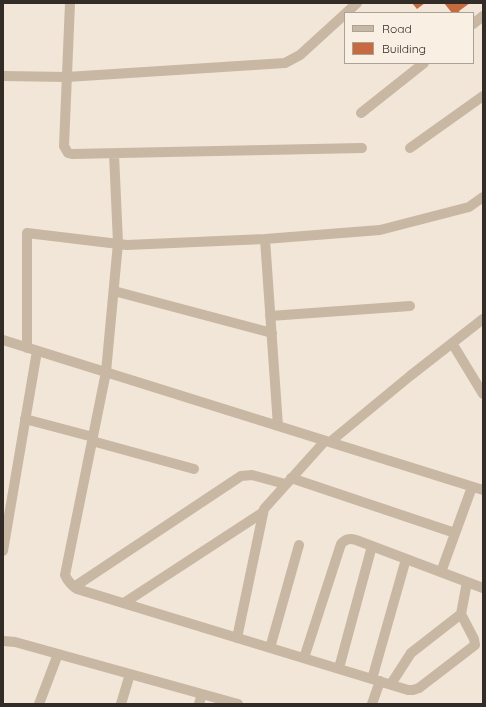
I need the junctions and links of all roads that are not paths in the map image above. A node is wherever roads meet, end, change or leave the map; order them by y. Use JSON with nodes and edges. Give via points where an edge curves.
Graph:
{"nodes":[{"id":1,"x":70,"y":3,"type":"edge"},
{"id":2,"x":358,"y":3,"type":"edge"},
{"id":3,"x":348,"y":12,"type":"edge"},
{"id":4,"x":344,"y":16,"type":"edge"},
{"id":5,"x":483,"y":16,"type":"edge"},
{"id":6,"x":474,"y":23,"type":"edge"},
{"id":7,"x":423,"y":64,"type":"edge"},
{"id":8,"x":3,"y":76,"type":"edge"},
{"id":9,"x":67,"y":77,"type":"junction"},
{"id":10,"x":483,"y":96,"type":"edge"},
{"id":11,"x":361,"y":113,"type":"dead end"},
{"id":12,"x":362,"y":148,"type":"dead end"},
{"id":13,"x":410,"y":148,"type":"dead end"},
{"id":14,"x":114,"y":154,"type":"junction"},
{"id":15,"x":483,"y":197,"type":"edge"},
{"id":16,"x":265,"y":239,"type":"junction"},
{"id":17,"x":118,"y":243,"type":"junction"},
{"id":18,"x":114,"y":290,"type":"junction"},
{"id":19,"x":410,"y":306,"type":"dead end"},
{"id":20,"x":270,"y":316,"type":"junction"},
{"id":21,"x":483,"y":320,"type":"edge"},
{"id":22,"x":272,"y":333,"type":"junction"},
{"id":23,"x":3,"y":340,"type":"edge"},
{"id":24,"x":452,"y":343,"type":"junction"},
{"id":25,"x":26,"y":348,"type":"junction"},
{"id":26,"x":37,"y":351,"type":"junction"},
{"id":27,"x":106,"y":372,"type":"junction"},
{"id":28,"x":483,"y":394,"type":"edge"},
{"id":29,"x":25,"y":419,"type":"junction"},
{"id":30,"x":278,"y":426,"type":"junction"},
{"id":31,"x":93,"y":439,"type":"junction"},
{"id":32,"x":328,"y":441,"type":"junction"},
{"id":33,"x":194,"y":469,"type":"dead end"},
{"id":34,"x":288,"y":481,"type":"junction"},
{"id":35,"x":472,"y":487,"type":"junction"},
{"id":36,"x":483,"y":490,"type":"edge"},
{"id":37,"x":262,"y":513,"type":"junction"},
{"id":38,"x":455,"y":534,"type":"junction"},
{"id":39,"x":299,"y":545,"type":"dead end"},
{"id":40,"x":372,"y":546,"type":"junction"},
{"id":41,"x":3,"y":551,"type":"edge"},
{"id":42,"x":406,"y":559,"type":"junction"},
{"id":43,"x":441,"y":572,"type":"junction"},
{"id":44,"x":467,"y":582,"type":"junction"},
{"id":45,"x":74,"y":587,"type":"junction"},
{"id":46,"x":483,"y":588,"type":"edge"},
{"id":47,"x":124,"y":603,"type":"junction"},
{"id":48,"x":461,"y":614,"type":"junction"},
{"id":49,"x":237,"y":638,"type":"junction"},
{"id":50,"x":3,"y":642,"type":"edge"},
{"id":51,"x":270,"y":648,"type":"junction"},
{"id":52,"x":58,"y":654,"type":"junction"},
{"id":53,"x":304,"y":658,"type":"junction"},
{"id":54,"x":339,"y":668,"type":"junction"},
{"id":55,"x":130,"y":674,"type":"junction"},
{"id":56,"x":376,"y":680,"type":"junction"},
{"id":57,"x":391,"y":684,"type":"junction"},
{"id":58,"x":201,"y":699,"type":"edge"},
{"id":59,"x":39,"y":704,"type":"edge"},
{"id":60,"x":120,"y":704,"type":"edge"},
{"id":61,"x":238,"y":704,"type":"edge"},
{"id":62,"x":372,"y":704,"type":"edge"}],
"edges":[{"from":1,"to":9,"type":"street"},
{"from":2,"to":3,"type":"street"},
{"from":4,"to":9,"type":"street","via":[[300,55],[285,63]]},
{"from":5,"to":6,"type":"street"},
{"from":7,"to":11,"type":"street"},
{"from":8,"to":9,"type":"street"},
{"from":9,"to":14,"type":"street","via":[[64,146],[66,150],[72,154]]},
{"from":10,"to":13,"type":"street"},
{"from":12,"to":14,"type":"street"},
{"from":14,"to":17,"type":"street"},
{"from":15,"to":16,"type":"street","via":[[469,207],[380,230]]},
{"from":16,"to":17,"type":"street","via":[[127,245]]},
{"from":16,"to":20,"type":"street"},
{"from":17,"to":18,"type":"street"},
{"from":17,"to":25,"type":"street","via":[[27,233]]},
{"from":18,"to":22,"type":"street"},
{"from":18,"to":27,"type":"street"},
{"from":19,"to":20,"type":"street"},
{"from":20,"to":22,"type":"street"},
{"from":21,"to":24,"type":"street"},
{"from":22,"to":30,"type":"street"},
{"from":23,"to":25,"type":"street"},
{"from":24,"to":28,"type":"street"},
{"from":24,"to":32,"type":"street"},
{"from":25,"to":26,"type":"street"},
{"from":26,"to":27,"type":"street"},
{"from":26,"to":29,"type":"street"},
{"from":27,"to":30,"type":"street"},
{"from":27,"to":31,"type":"street"},
{"from":29,"to":31,"type":"street"},
{"from":29,"to":41,"type":"street"},
{"from":30,"to":32,"type":"street"},
{"from":31,"to":33,"type":"street"},
{"from":31,"to":45,"type":"street","via":[[65,575]]},
{"from":32,"to":34,"type":"street"},
{"from":32,"to":35,"type":"street"},
{"from":34,"to":37,"type":"street","via":[[266,504]]},
{"from":34,"to":38,"type":"street"},
{"from":34,"to":45,"type":"street","via":[[252,475],[241,476]]},
{"from":35,"to":36,"type":"street"},
{"from":35,"to":38,"type":"street"},
{"from":37,"to":47,"type":"street"},
{"from":37,"to":49,"type":"street"},
{"from":38,"to":43,"type":"street"},
{"from":39,"to":51,"type":"street"},
{"from":40,"to":42,"type":"street"},
{"from":40,"to":53,"type":"street","via":[[351,538],[341,544]]},
{"from":40,"to":54,"type":"street"},
{"from":42,"to":43,"type":"street"},
{"from":42,"to":56,"type":"street"},
{"from":43,"to":44,"type":"street"},
{"from":44,"to":46,"type":"street"},
{"from":44,"to":48,"type":"street"},
{"from":45,"to":47,"type":"street"},
{"from":47,"to":49,"type":"street"},
{"from":48,"to":57,"type":"street","via":[[411,653]]},
{"from":48,"to":57,"type":"street","via":[[474,639],[473,648],[419,688],[408,690]]},
{"from":49,"to":51,"type":"street"},
{"from":50,"to":52,"type":"street","via":[[16,642]]},
{"from":51,"to":53,"type":"street"},
{"from":52,"to":55,"type":"street"},
{"from":52,"to":59,"type":"street"},
{"from":53,"to":54,"type":"street"},
{"from":54,"to":56,"type":"street"},
{"from":55,"to":58,"type":"street"},
{"from":55,"to":60,"type":"street"},
{"from":56,"to":57,"type":"street"},
{"from":56,"to":62,"type":"street"},
{"from":58,"to":61,"type":"street"}]}
